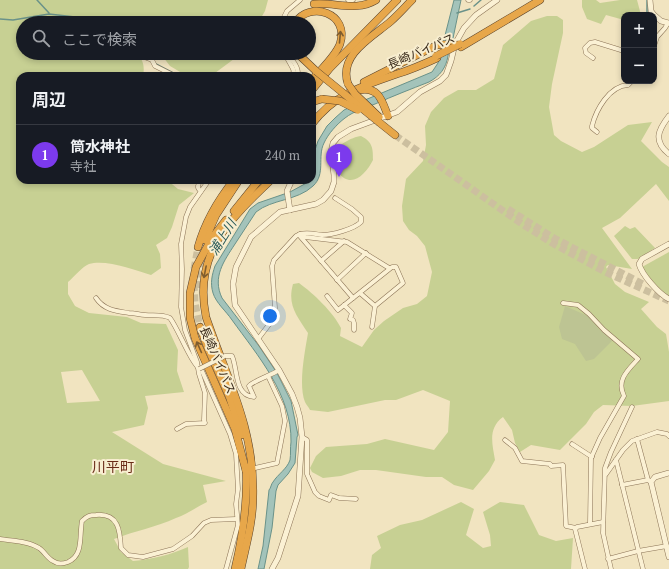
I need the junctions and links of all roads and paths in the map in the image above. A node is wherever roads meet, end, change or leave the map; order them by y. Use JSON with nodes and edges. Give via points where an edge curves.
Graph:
{"nodes":[{"id":1,"x":300,"y":0,"type":"edge"},
{"id":2,"x":348,"y":0,"type":"edge"},
{"id":3,"x":353,"y":0,"type":"edge"},
{"id":4,"x":376,"y":0,"type":"edge"},
{"id":5,"x":392,"y":0,"type":"edge"},
{"id":6,"x":397,"y":0,"type":"edge"},
{"id":7,"x":412,"y":0,"type":"edge"},
{"id":8,"x":497,"y":0,"type":"edge"},
{"id":9,"x":533,"y":0,"type":"edge"},
{"id":10,"x":540,"y":0,"type":"edge"},
{"id":11,"x":650,"y":0,"type":"edge"},
{"id":12,"x":293,"y":2,"type":"edge"},
{"id":13,"x":652,"y":12,"type":"edge"},
{"id":14,"x":284,"y":16,"type":"edge"},
{"id":15,"x":294,"y":16,"type":"edge"},
{"id":16,"x":299,"y":16,"type":"edge"},
{"id":17,"x":657,"y":18,"type":"edge"},
{"id":18,"x":668,"y":23,"type":"edge"},
{"id":19,"x":657,"y":37,"type":"edge"},
{"id":20,"x":457,"y":45,"type":"junction"},
{"id":21,"x":621,"y":50,"type":"edge"},
{"id":22,"x":437,"y":57,"type":"junction"},
{"id":23,"x":592,"y":58,"type":"dead end"},
{"id":24,"x":152,"y":60,"type":"edge"},
{"id":25,"x":288,"y":60,"type":"edge"},
{"id":26,"x":292,"y":60,"type":"edge"},
{"id":27,"x":305,"y":60,"type":"edge"},
{"id":28,"x":308,"y":60,"type":"edge"},
{"id":29,"x":317,"y":70,"type":"junction"},
{"id":30,"x":167,"y":72,"type":"edge"},
{"id":31,"x":294,"y":72,"type":"edge"},
{"id":32,"x":299,"y":72,"type":"edge"},
{"id":33,"x":316,"y":75,"type":"edge"},
{"id":34,"x":316,"y":82,"type":"edge"},
{"id":35,"x":363,"y":83,"type":"junction"},
{"id":36,"x":629,"y":84,"type":"edge"},
{"id":37,"x":316,"y":86,"type":"edge"},
{"id":38,"x":316,"y":101,"type":"edge"},
{"id":39,"x":330,"y":105,"type":"junction"},
{"id":40,"x":316,"y":112,"type":"edge"},
{"id":41,"x":316,"y":120,"type":"edge"},
{"id":42,"x":384,"y":120,"type":"junction"},
{"id":43,"x":668,"y":120,"type":"edge"},
{"id":44,"x":597,"y":132,"type":"dead end"},
{"id":45,"x":396,"y":134,"type":"tunnel mouth"},
{"id":46,"x":669,"y":154,"type":"edge"},
{"id":47,"x":198,"y":184,"type":"edge"},
{"id":48,"x":206,"y":184,"type":"edge"},
{"id":49,"x":226,"y":184,"type":"edge"},
{"id":50,"x":231,"y":184,"type":"edge"},
{"id":51,"x":236,"y":184,"type":"edge"},
{"id":52,"x":240,"y":184,"type":"edge"},
{"id":53,"x":256,"y":184,"type":"edge"},
{"id":54,"x":267,"y":184,"type":"edge"},
{"id":55,"x":290,"y":184,"type":"edge"},
{"id":56,"x":201,"y":191,"type":"junction"},
{"id":57,"x":335,"y":198,"type":"dead end"},
{"id":58,"x":221,"y":206,"type":"junction"},
{"id":59,"x":290,"y":207,"type":"junction"},
{"id":60,"x":207,"y":221,"type":"junction"},
{"id":61,"x":299,"y":235,"type":"junction"},
{"id":62,"x":205,"y":240,"type":"tunnel mouth"},
{"id":63,"x":344,"y":241,"type":"junction"},
{"id":64,"x":669,"y":244,"type":"edge"},
{"id":65,"x":198,"y":247,"type":"tunnel mouth"},
{"id":66,"x":366,"y":253,"type":"junction"},
{"id":67,"x":321,"y":261,"type":"junction"},
{"id":68,"x":389,"y":268,"type":"junction"},
{"id":69,"x":337,"y":280,"type":"junction"},
{"id":70,"x":199,"y":288,"type":"tunnel mouth"},
{"id":71,"x":360,"y":293,"type":"junction"},
{"id":72,"x":327,"y":296,"type":"dead end"},
{"id":73,"x":96,"y":298,"type":"dead end"},
{"id":74,"x":353,"y":298,"type":"junction"},
{"id":75,"x":669,"y":299,"type":"edge"},
{"id":76,"x":562,"y":303,"type":"dead end"},
{"id":77,"x":344,"y":305,"type":"junction"},
{"id":78,"x":375,"y":306,"type":"junction"},
{"id":79,"x":200,"y":327,"type":"tunnel mouth"},
{"id":80,"x":372,"y":327,"type":"dead end"},
{"id":81,"x":354,"y":330,"type":"dead end"},
{"id":82,"x":258,"y":338,"type":"junction"},
{"id":83,"x":199,"y":369,"type":"junction"},
{"id":84,"x":278,"y":370,"type":"junction"},
{"id":85,"x":268,"y":376,"type":"junction"},
{"id":86,"x":236,"y":399,"type":"junction"},
{"id":87,"x":632,"y":408,"type":"dead end"},
{"id":88,"x":178,"y":429,"type":"dead end"},
{"id":89,"x":669,"y":436,"type":"edge"},
{"id":90,"x":302,"y":437,"type":"junction"},
{"id":91,"x":637,"y":439,"type":"junction"},
{"id":92,"x":505,"y":440,"type":"dead end"},
{"id":93,"x":572,"y":444,"type":"dead end"},
{"id":94,"x":592,"y":457,"type":"junction"},
{"id":95,"x":616,"y":460,"type":"junction"},
{"id":96,"x":256,"y":468,"type":"dead end"},
{"id":97,"x":247,"y":470,"type":"junction"},
{"id":98,"x":237,"y":472,"type":"junction"},
{"id":99,"x":669,"y":473,"type":"edge"},
{"id":100,"x":605,"y":474,"type":"junction"},
{"id":101,"x":649,"y":481,"type":"junction"},
{"id":102,"x":622,"y":485,"type":"junction"},
{"id":103,"x":356,"y":499,"type":"dead end"},
{"id":104,"x":236,"y":519,"type":"junction"},
{"id":105,"x":603,"y":522,"type":"junction"},
{"id":106,"x":590,"y":524,"type":"junction"},
{"id":107,"x":576,"y":528,"type":"junction"},
{"id":108,"x":0,"y":539,"type":"edge"},
{"id":109,"x":667,"y":546,"type":"junction"},
{"id":110,"x":638,"y":551,"type":"junction"},
{"id":111,"x":669,"y":557,"type":"edge"},
{"id":112,"x":608,"y":559,"type":"junction"},
{"id":113,"x":226,"y":569,"type":"edge"},
{"id":114,"x":235,"y":569,"type":"edge"},
{"id":115,"x":241,"y":569,"type":"edge"},
{"id":116,"x":272,"y":569,"type":"edge"},
{"id":117,"x":585,"y":569,"type":"edge"},
{"id":118,"x":611,"y":569,"type":"edge"},
{"id":119,"x":643,"y":569,"type":"edge"}],
"edges":[{"from":1,"to":12,"type":"street"},
{"from":2,"to":3,"type":"street"},
{"from":4,"to":15,"type":"highway","via":[[356,6],[309,5]]},
{"from":5,"to":34,"type":"highway"},
{"from":6,"to":37,"type":"highway"},
{"from":7,"to":42,"type":"highway","bridge":true,"via":[[359,47],[351,56],[346,70],[348,84],[358,98]]},
{"from":8,"to":20,"type":"street","via":[[476,15],[464,28]]},
{"from":9,"to":20,"type":"highway","name":"長崎バイパス"},
{"from":10,"to":20,"type":"highway","name":"長崎バイパス"},
{"from":11,"to":13,"type":"street"},
{"from":12,"to":14,"type":"street"},
{"from":33,"to":16,"type":"highway","one_way":true,"via":[[338,48],[340,24],[335,16],[320,9],[310,10]]},
{"from":17,"to":18,"type":"street"},
{"from":18,"to":19,"type":"street"},
{"from":20,"to":22,"type":"highway","name":"長崎バイパス","bridge":true},
{"from":20,"to":35,"type":"highway","via":[[433,46]]},
{"from":20,"to":42,"type":"street","via":[[446,75]]},
{"from":21,"to":23,"type":"street","via":[[595,42],[590,43],[585,48],[586,53]]},
{"from":22,"to":35,"type":"highway","name":"長崎バイパス"},
{"from":22,"to":39,"type":"highway","name":"長崎バイパス","via":[[355,90]]},
{"from":24,"to":30,"type":"street","via":[[154,66]]},
{"from":25,"to":31,"type":"street"},
{"from":26,"to":32,"type":"street"},
{"from":27,"to":29,"type":"highway"},
{"from":28,"to":29,"type":"highway"},
{"from":29,"to":42,"type":"highway","bridge":true},
{"from":35,"to":40,"type":"highway","name":"長崎バイパス","via":[[333,97]]},
{"from":36,"to":44,"type":"street","via":[[617,88],[603,102],[592,126]]},
{"from":38,"to":42,"type":"highway","bridge":true,"via":[[332,99]]},
{"from":39,"to":41,"type":"highway","name":"長崎バイパス"},
{"from":39,"to":42,"type":"highway","via":[[359,90],[368,89],[380,96],[384,105]]},
{"from":42,"to":45,"type":"highway"},
{"from":42,"to":59,"type":"street","via":[[351,129],[338,136],[331,152],[334,182],[331,191],[316,204]]},
{"from":43,"to":46,"type":"street","via":[[660,128],[659,136],[660,143]]},
{"from":47,"to":56,"type":"street"},
{"from":48,"to":56,"type":"street"},
{"from":49,"to":60,"type":"highway"},
{"from":50,"to":60,"type":"highway"},
{"from":51,"to":58,"type":"highway"},
{"from":52,"to":58,"type":"highway"},
{"from":97,"to":53,"type":"highway","name":"長崎バイパス","one_way":true,"via":[[235,429],[196,338],[190,318],[189,302],[194,272],[203,252]]},
{"from":54,"to":86,"type":"highway","name":"長崎バイパス","one_way":true,"via":[[221,234],[210,255],[204,275],[206,317]]},
{"from":55,"to":59,"type":"street","via":[[287,191]]},
{"from":56,"to":83,"type":"street","via":[[186,217],[181,244],[181,307]]},
{"from":57,"to":61,"type":"street","via":[[358,213],[361,222],[356,227],[326,234]]},
{"from":58,"to":62,"type":"highway"},
{"from":59,"to":82,"type":"street","via":[[280,212],[251,237],[236,267],[233,284],[235,305]]},
{"from":60,"to":65,"type":"highway"},
{"from":61,"to":63,"type":"street"},
{"from":61,"to":67,"type":"street"},
{"from":61,"to":82,"type":"street","via":[[274,260],[272,266],[276,308],[271,322]]},
{"from":63,"to":66,"type":"street"},
{"from":63,"to":67,"type":"street"},
{"from":64,"to":75,"type":"street","via":[[642,259],[639,264],[658,292]]},
{"from":66,"to":68,"type":"street"},
{"from":66,"to":69,"type":"street"},
{"from":67,"to":69,"type":"street"},
{"from":68,"to":71,"type":"street"},
{"from":68,"to":78,"type":"street","via":[[396,267],[403,283]]},
{"from":69,"to":74,"type":"street"},
{"from":70,"to":86,"type":"highway","name":"長崎バイパス","via":[[206,328]]},
{"from":71,"to":74,"type":"street"},
{"from":71,"to":78,"type":"street"},
{"from":72,"to":77,"type":"street","via":[[338,310]]},
{"from":73,"to":83,"type":"street","via":[[105,307],[113,310],[170,318]]},
{"from":74,"to":77,"type":"street"},
{"from":76,"to":94,"type":"street","via":[[578,305],[638,358],[625,373],[620,385],[624,396]]},
{"from":77,"to":81,"type":"street","via":[[352,313],[350,320],[353,320]]},
{"from":78,"to":80,"type":"street"},
{"from":79,"to":97,"type":"highway","name":"長崎バイパス","via":[[235,411]]},
{"from":82,"to":84,"type":"street"},
{"from":83,"to":85,"type":"street","bridge":true,"via":[[225,356],[232,356],[244,394],[254,397],[249,386]]},
{"from":83,"to":88,"type":"street","via":[[205,393],[206,423],[186,424]]},
{"from":83,"to":98,"type":"street","via":[[230,434],[236,454]]},
{"from":84,"to":85,"type":"street"},
{"from":84,"to":90,"type":"street","via":[[297,407]]},
{"from":85,"to":96,"type":"street","via":[[282,406],[285,421],[277,463]]},
{"from":86,"to":115,"type":"highway","name":"長崎バイパス","via":[[250,444],[253,489],[251,520]]},
{"from":87,"to":100,"type":"street","via":[[611,452]]},
{"from":89,"to":91,"type":"street","via":[[657,432]]},
{"from":90,"to":103,"type":"street","via":[[307,440],[306,474],[318,496],[329,500],[331,495]]},
{"from":90,"to":116,"type":"street","via":[[298,496]]},
{"from":91,"to":95,"type":"street","via":[[632,441]]},
{"from":91,"to":101,"type":"street"},
{"from":92,"to":107,"type":"street","via":[[515,448],[522,461],[551,466],[563,465],[566,526]]},
{"from":93,"to":94,"type":"street"},
{"from":94,"to":106,"type":"street"},
{"from":95,"to":100,"type":"street"},
{"from":95,"to":102,"type":"street"},
{"from":97,"to":98,"type":"street"},
{"from":97,"to":114,"type":"highway","name":"長崎バイパス","via":[[245,519]]},
{"from":98,"to":104,"type":"street"},
{"from":99,"to":101,"type":"street"},
{"from":100,"to":105,"type":"street"},
{"from":101,"to":102,"type":"street"},
{"from":101,"to":109,"type":"street"},
{"from":102,"to":110,"type":"street"},
{"from":104,"to":108,"type":"street","via":[[211,520],[173,549],[143,557],[128,555],[121,548],[120,530],[109,516],[102,514],[90,515],[82,521],[80,549],[72,560],[65,563],[53,561],[40,548],[32,545]]},
{"from":104,"to":113,"type":"street","via":[[238,525]]},
{"from":105,"to":106,"type":"street"},
{"from":105,"to":112,"type":"street"},
{"from":106,"to":107,"type":"street"},
{"from":107,"to":117,"type":"street"},
{"from":109,"to":110,"type":"street"},
{"from":109,"to":111,"type":"street"},
{"from":110,"to":112,"type":"street"},
{"from":110,"to":119,"type":"street"},
{"from":112,"to":118,"type":"street"}]}
